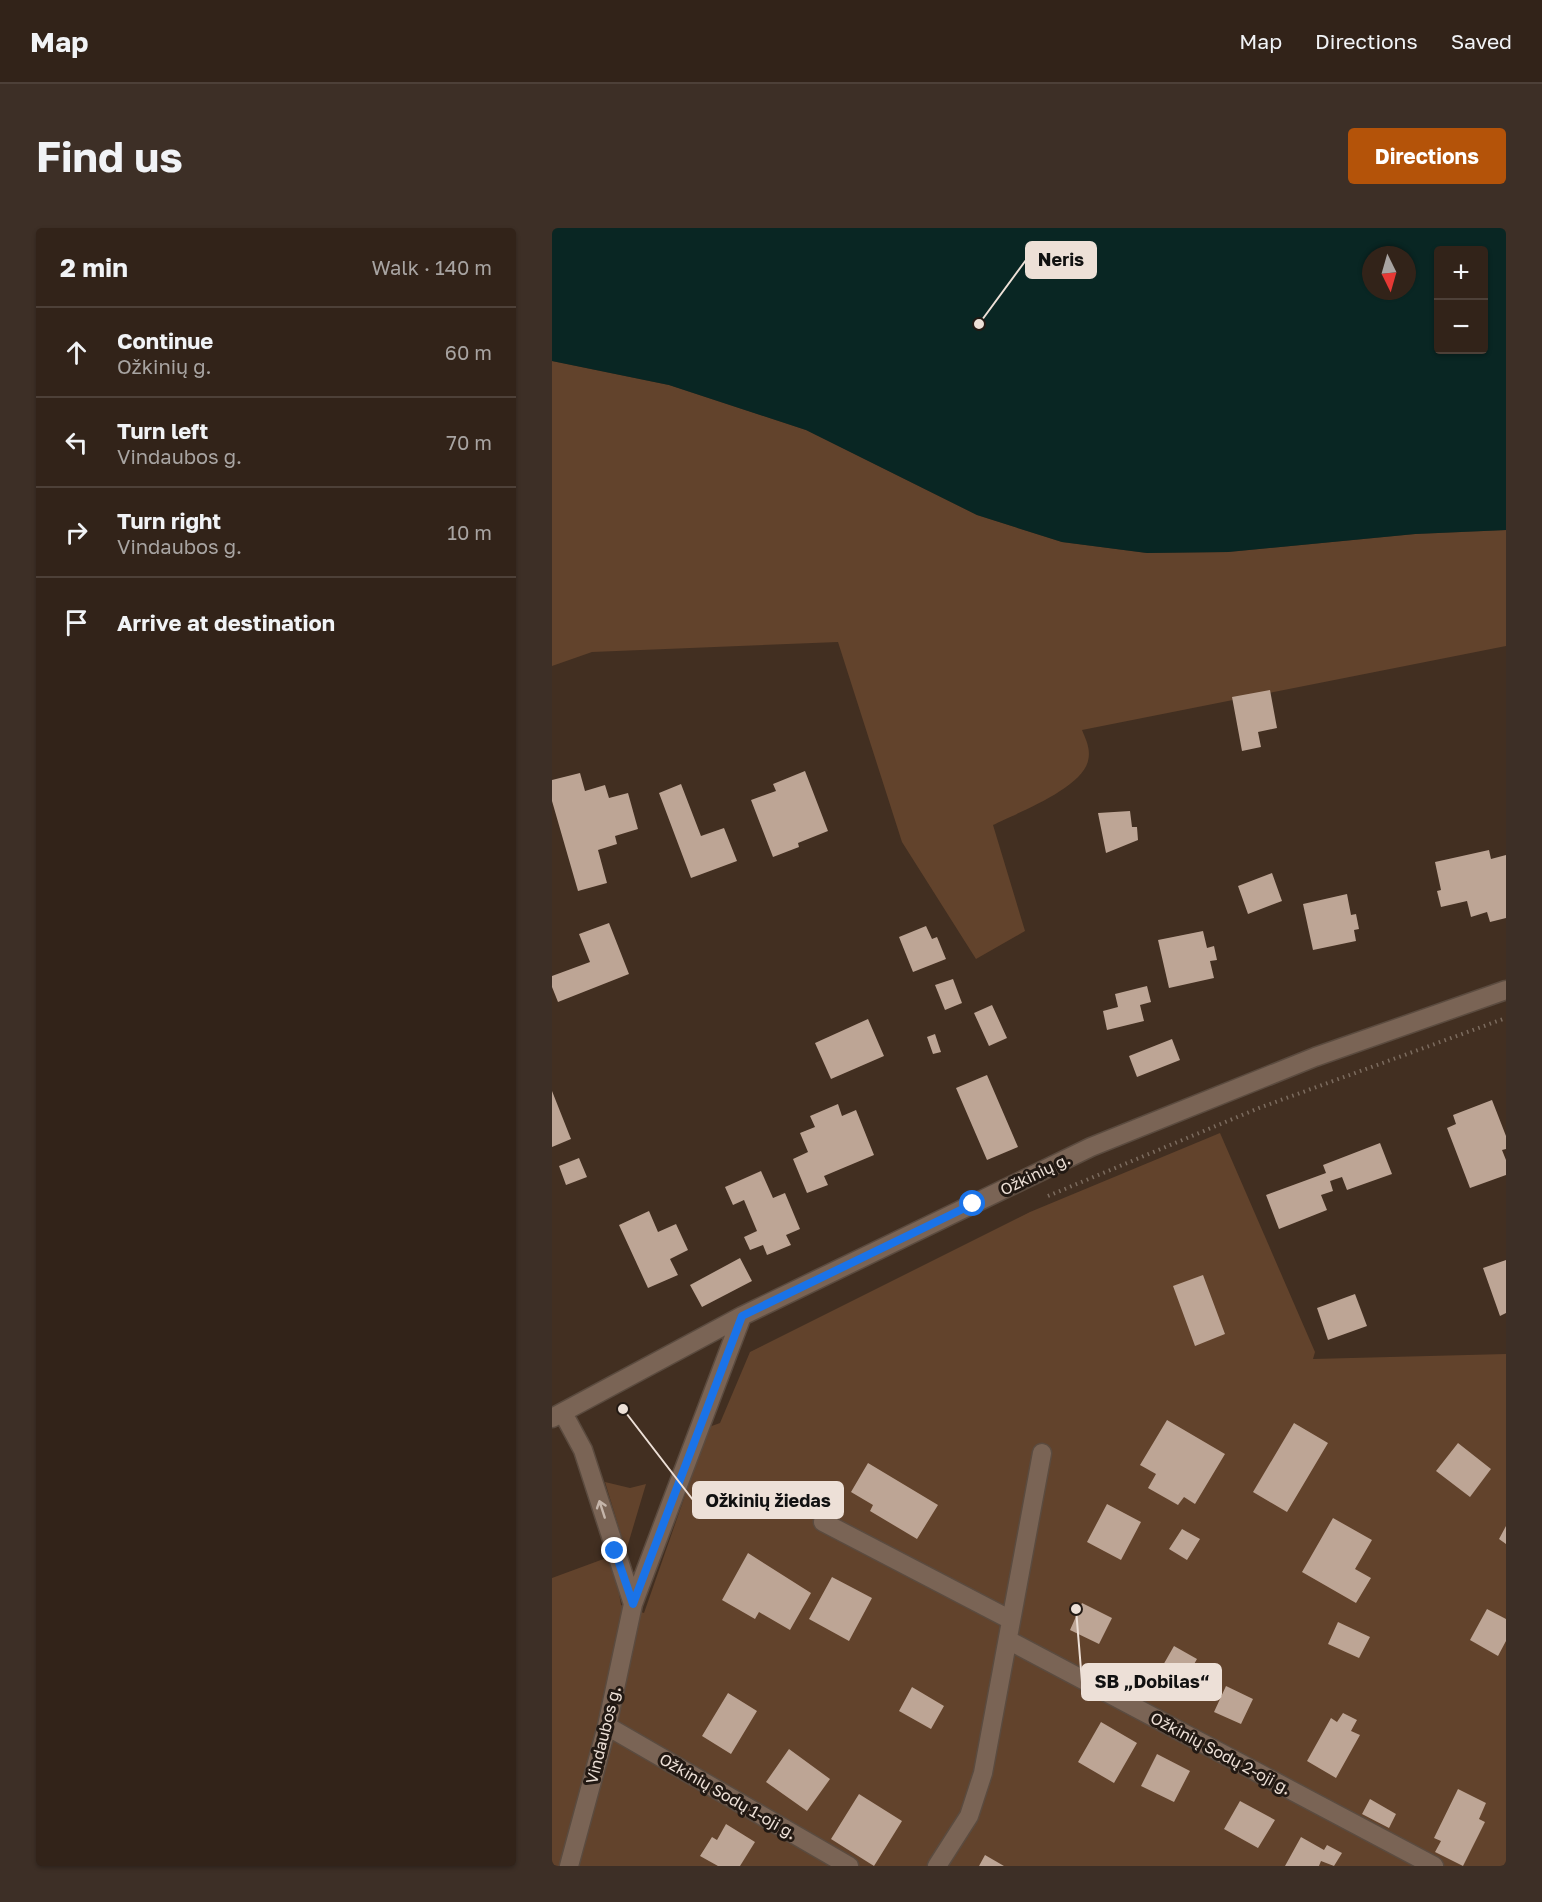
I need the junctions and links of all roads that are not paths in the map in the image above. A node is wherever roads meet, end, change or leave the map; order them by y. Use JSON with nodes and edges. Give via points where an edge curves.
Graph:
{"nodes":[{"id":1,"x":1506,"y":990,"type":"edge"},
{"id":2,"x":742,"y":1316,"type":"junction"},
{"id":3,"x":558,"y":1415,"type":"edge"},
{"id":4,"x":1042,"y":1453,"type":"dead end"},
{"id":5,"x":823,"y":1522,"type":"dead end"},
{"id":6,"x":633,"y":1604,"type":"junction"},
{"id":7,"x":1011,"y":1620,"type":"junction"},
{"id":8,"x":1008,"y":1640,"type":"junction"},
{"id":9,"x":607,"y":1726,"type":"junction"},
{"id":10,"x":569,"y":1866,"type":"edge"},
{"id":11,"x":849,"y":1866,"type":"edge"},
{"id":12,"x":937,"y":1866,"type":"edge"},
{"id":13,"x":1434,"y":1866,"type":"edge"}],
"edges":[{"from":1,"to":2,"type":"street","name":"Ožkinių g.","via":[[1315,1057],[1090,1147]]},
{"from":2,"to":3,"type":"street","name":"Ožkinių g."},
{"from":2,"to":6,"type":"street","name":"Vindaubos g."},
{"from":6,"to":3,"type":"street","one_way":true,"via":[[583,1450]]},
{"from":4,"to":7,"type":"street"},
{"from":5,"to":7,"type":"street"},
{"from":6,"to":9,"type":"street","name":"Vindaubos g."},
{"from":7,"to":8,"type":"street"},
{"from":8,"to":12,"type":"street","via":[[983,1773],[969,1816]]},
{"from":8,"to":13,"type":"street","name":"Ožkinių Sodų 2-oji g."},
{"from":9,"to":10,"type":"street","name":"Vindaubos g."},
{"from":9,"to":11,"type":"street","name":"Ožkinių Sodų 1-oji g."}]}
